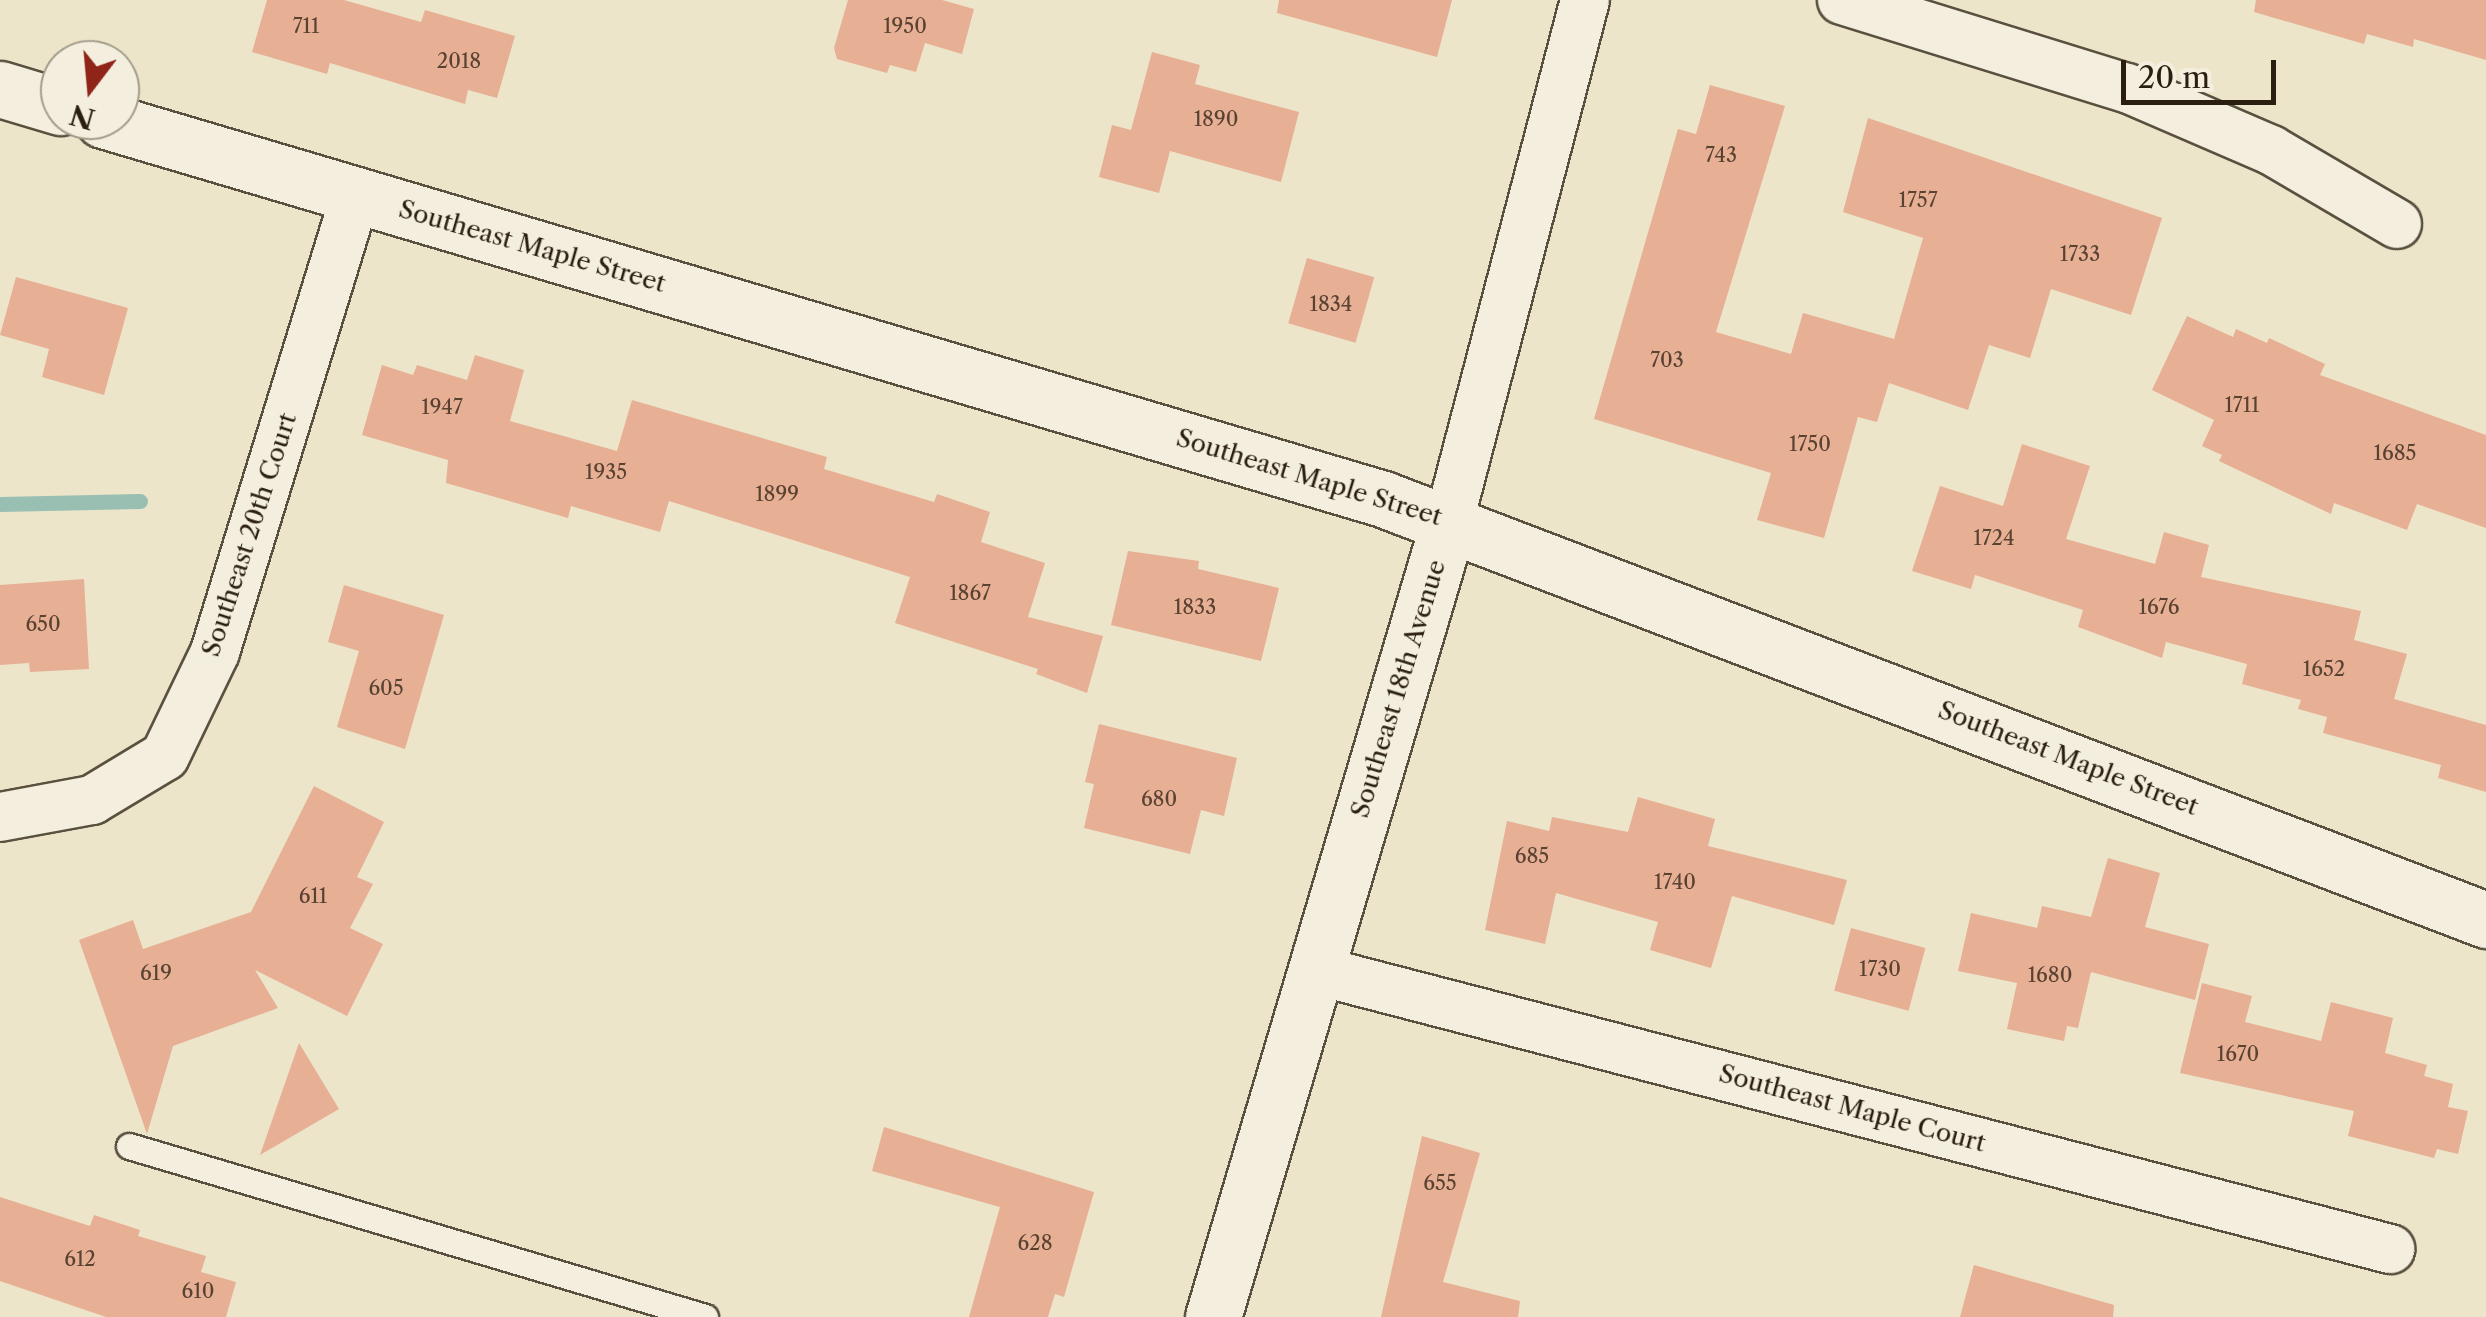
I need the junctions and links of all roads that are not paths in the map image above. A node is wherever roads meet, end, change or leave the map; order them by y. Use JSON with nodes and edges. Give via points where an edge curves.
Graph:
{"nodes":[{"id":1,"x":1586,"y":0,"type":"edge"},
{"id":2,"x":1842,"y":0,"type":"edge"},
{"id":3,"x":0,"y":90,"type":"edge"},
{"id":4,"x":40,"y":101,"type":"edge"},
{"id":5,"x":140,"y":131,"type":"edge"},
{"id":6,"x":356,"y":195,"type":"junction"},
{"id":7,"x":2396,"y":224,"type":"dead end"},
{"id":8,"x":1449,"y":521,"type":"junction"},
{"id":9,"x":0,"y":817,"type":"edge"},
{"id":10,"x":2486,"y":920,"type":"edge"},
{"id":11,"x":1314,"y":970,"type":"junction"},
{"id":12,"x":129,"y":1146,"type":"dead end"},
{"id":13,"x":2390,"y":1249,"type":"dead end"},
{"id":14,"x":706,"y":1317,"type":"edge"},
{"id":15,"x":1213,"y":1317,"type":"edge"}],
"edges":[{"from":1,"to":8,"type":"street","name":"Southeast 18th Avenue"},
{"from":2,"to":7,"type":"street","via":[[2127,88],[2271,150]]},
{"from":3,"to":4,"type":"street"},
{"from":5,"to":6,"type":"street","name":"Southeast Maple Street"},
{"from":6,"to":8,"type":"street","name":"Southeast Maple Street"},
{"from":6,"to":9,"type":"street","name":"Southeast 20th Court","via":[[215,652],[165,756],[92,800]]},
{"from":8,"to":10,"type":"street","name":"Southeast Maple Street"},
{"from":8,"to":11,"type":"street","name":"Southeast 18th Avenue"},
{"from":11,"to":13,"type":"street","name":"Southeast Maple Court"},
{"from":11,"to":15,"type":"street","name":"Southeast 18th Avenue"},
{"from":12,"to":14,"type":"lane"}]}
